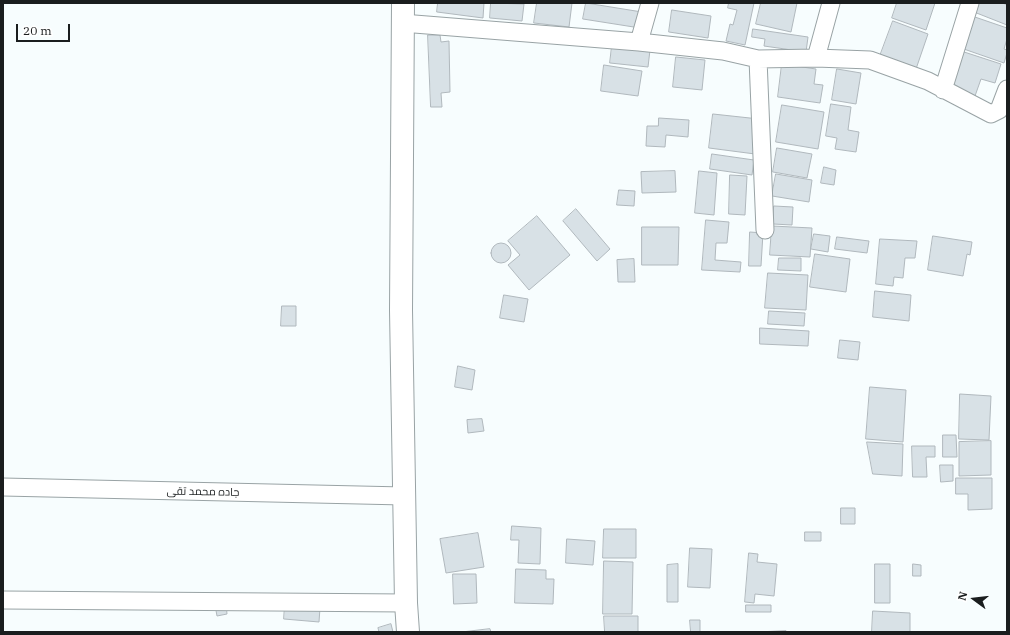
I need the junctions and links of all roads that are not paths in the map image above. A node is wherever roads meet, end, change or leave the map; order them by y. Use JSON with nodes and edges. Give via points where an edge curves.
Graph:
{"nodes":[{"id":1,"x":650,"y":3,"type":"edge"},
{"id":2,"x":832,"y":3,"type":"edge"},
{"id":3,"x":970,"y":3,"type":"edge"},
{"id":4,"x":402,"y":13,"type":"edge"},
{"id":5,"x":639,"y":42,"type":"junction"},
{"id":6,"x":816,"y":58,"type":"junction"},
{"id":7,"x":758,"y":59,"type":"junction"},
{"id":8,"x":1007,"y":89,"type":"edge"},
{"id":9,"x":943,"y":90,"type":"junction"},
{"id":10,"x":765,"y":230,"type":"dead end"},
{"id":11,"x":3,"y":487,"type":"edge"},
{"id":12,"x":404,"y":496,"type":"junction"},
{"id":13,"x":3,"y":600,"type":"edge"},
{"id":14,"x":406,"y":603,"type":"junction"},
{"id":15,"x":408,"y":632,"type":"edge"}],
"edges":[{"from":1,"to":5,"type":"street"},
{"from":2,"to":6,"type":"street"},
{"from":3,"to":9,"type":"street"},
{"from":4,"to":5,"type":"street"},
{"from":4,"to":12,"type":"street","via":[[401,310]]},
{"from":5,"to":7,"type":"street","via":[[723,51]]},
{"from":6,"to":7,"type":"street"},
{"from":6,"to":9,"type":"street","via":[[870,60]]},
{"from":7,"to":10,"type":"street"},
{"from":8,"to":9,"type":"street","via":[[999,110],[991,114]]},
{"from":11,"to":12,"type":"street","name":"جاده محمد تقی"},
{"from":12,"to":14,"type":"street"},
{"from":13,"to":14,"type":"street"},
{"from":14,"to":15,"type":"street"}]}
